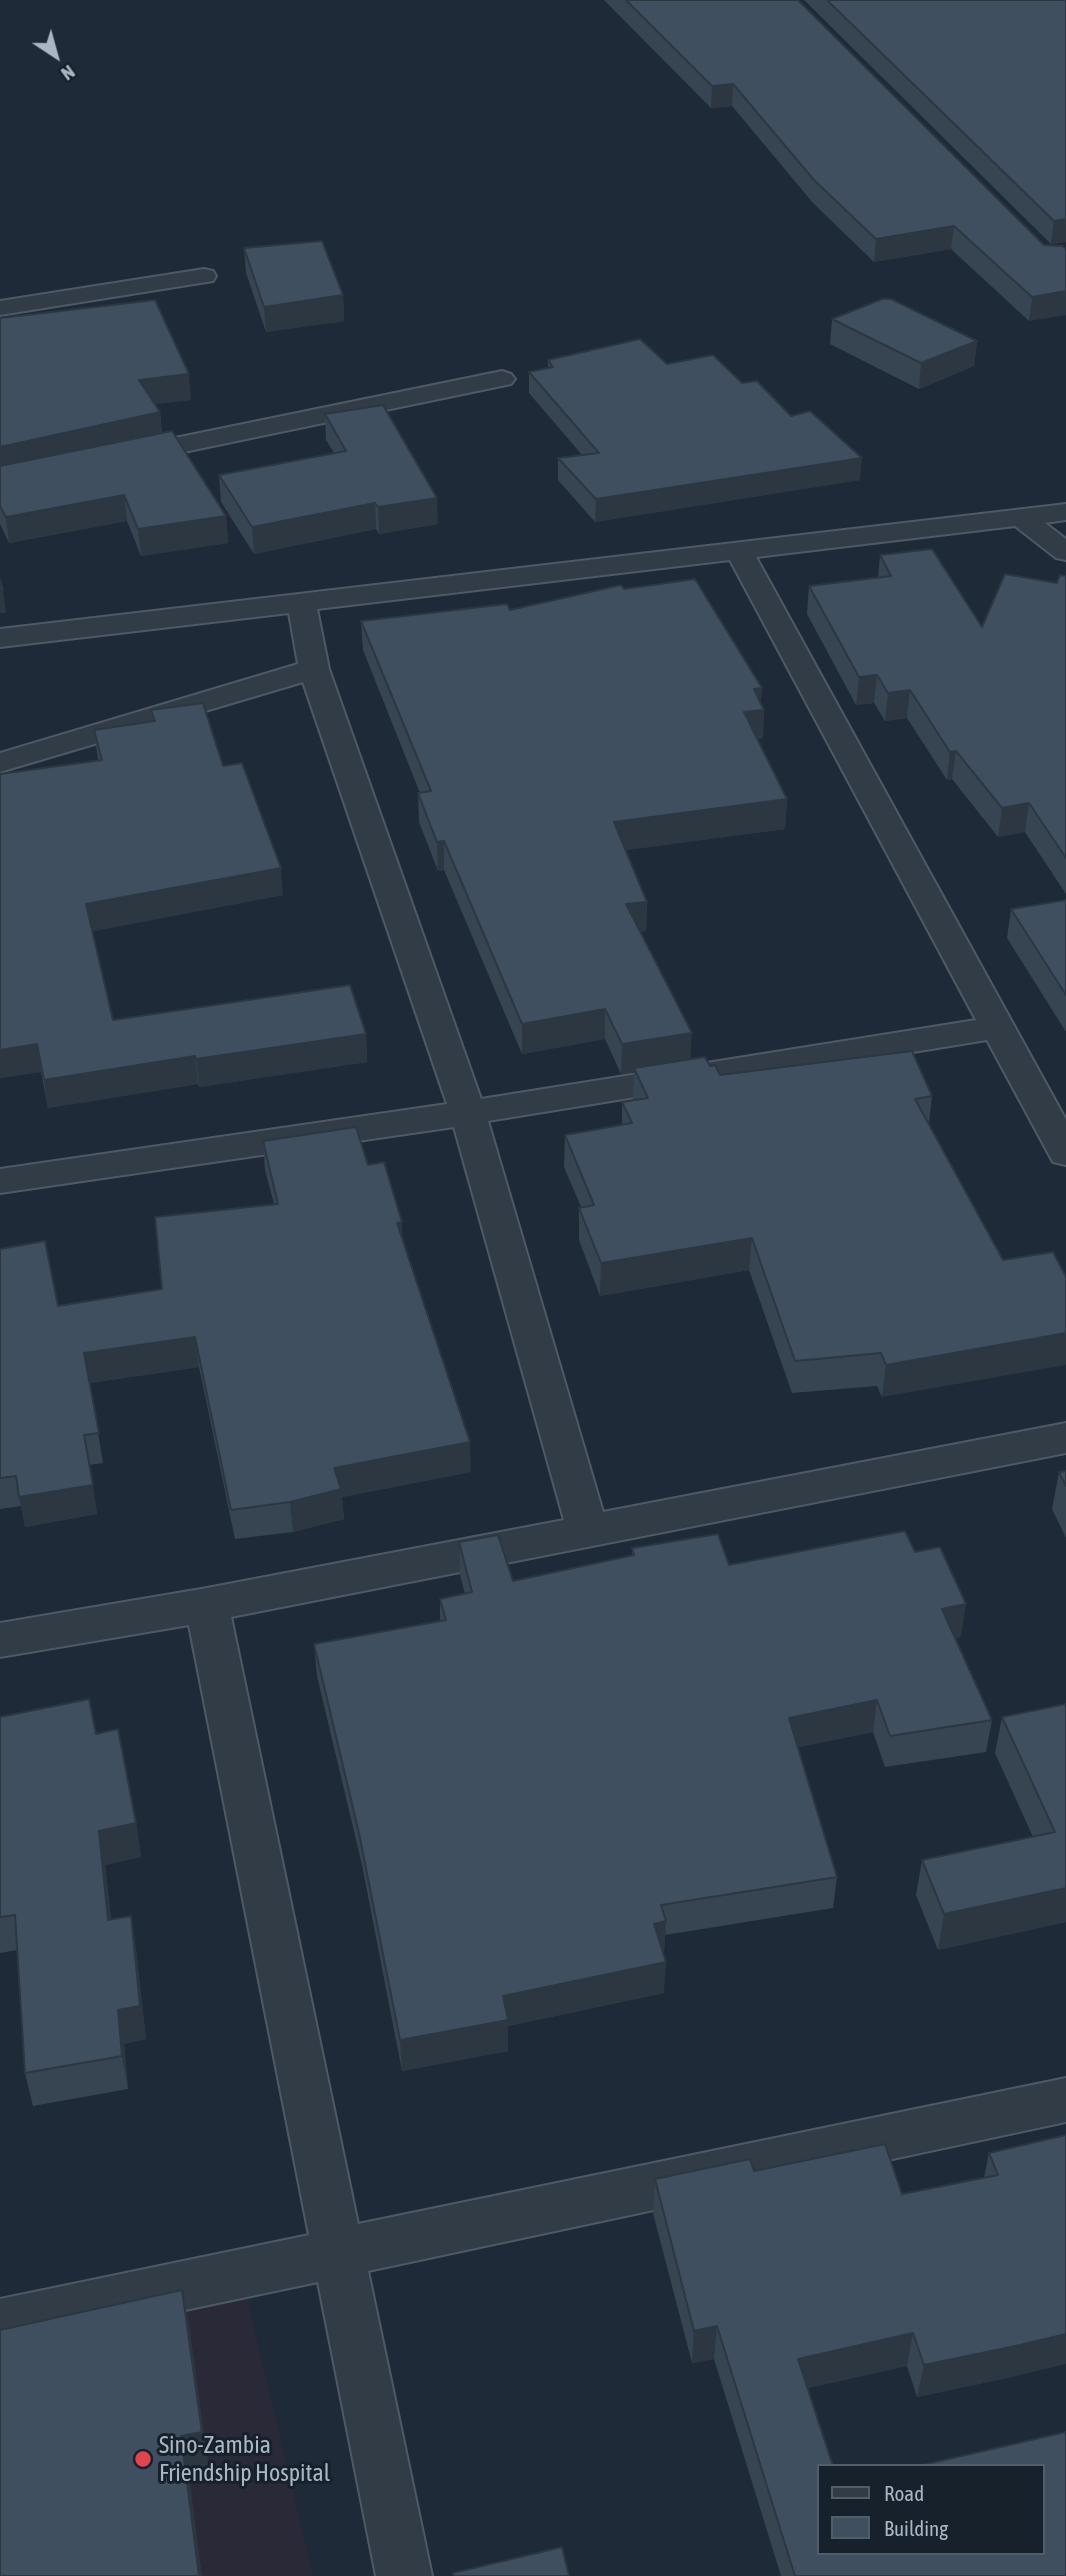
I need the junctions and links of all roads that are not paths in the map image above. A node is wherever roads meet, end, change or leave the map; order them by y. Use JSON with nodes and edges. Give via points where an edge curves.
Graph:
{"nodes":[{"id":1,"x":204,"y":276,"type":"dead end"},
{"id":2,"x":0,"y":308,"type":"edge"},
{"id":3,"x":502,"y":379,"type":"dead end"},
{"id":4,"x":109,"y":460,"type":"edge"},
{"id":5,"x":1066,"y":512,"type":"edge"},
{"id":6,"x":1021,"y":518,"type":"junction"},
{"id":7,"x":739,"y":551,"type":"junction"},
{"id":8,"x":1066,"y":552,"type":"edge"},
{"id":9,"x":302,"y":604,"type":"junction"},
{"id":10,"x":0,"y":638,"type":"edge"},
{"id":11,"x":314,"y":669,"type":"junction"},
{"id":12,"x":0,"y":763,"type":"edge"},
{"id":13,"x":1000,"y":1027,"type":"junction"},
{"id":14,"x":1049,"y":1087,"type":"edge"},
{"id":15,"x":468,"y":1113,"type":"junction"},
{"id":16,"x":1066,"y":1153,"type":"edge"},
{"id":17,"x":0,"y":1181,"type":"edge"},
{"id":18,"x":1066,"y":1438,"type":"edge"},
{"id":19,"x":587,"y":1529,"type":"junction"},
{"id":20,"x":207,"y":1605,"type":"junction"},
{"id":21,"x":0,"y":1640,"type":"edge"},
{"id":22,"x":1066,"y":2100,"type":"edge"},
{"id":23,"x":339,"y":2254,"type":"junction"},
{"id":24,"x":0,"y":2324,"type":"edge"},
{"id":25,"x":404,"y":2576,"type":"edge"}],
"edges":[{"from":1,"to":2,"type":"street"},
{"from":3,"to":4,"type":"street"},
{"from":5,"to":6,"type":"street"},
{"from":6,"to":7,"type":"street"},
{"from":6,"to":8,"type":"street"},
{"from":7,"to":9,"type":"street"},
{"from":7,"to":13,"type":"street"},
{"from":9,"to":10,"type":"street"},
{"from":9,"to":11,"type":"street"},
{"from":11,"to":12,"type":"street"},
{"from":11,"to":15,"type":"street"},
{"from":13,"to":14,"type":"street"},
{"from":13,"to":15,"type":"street"},
{"from":14,"to":16,"type":"street"},
{"from":15,"to":17,"type":"street"},
{"from":15,"to":19,"type":"street"},
{"from":18,"to":19,"type":"street"},
{"from":19,"to":20,"type":"street"},
{"from":20,"to":21,"type":"street"},
{"from":20,"to":23,"type":"street"},
{"from":22,"to":23,"type":"street"},
{"from":23,"to":24,"type":"street"},
{"from":23,"to":25,"type":"street"}]}
